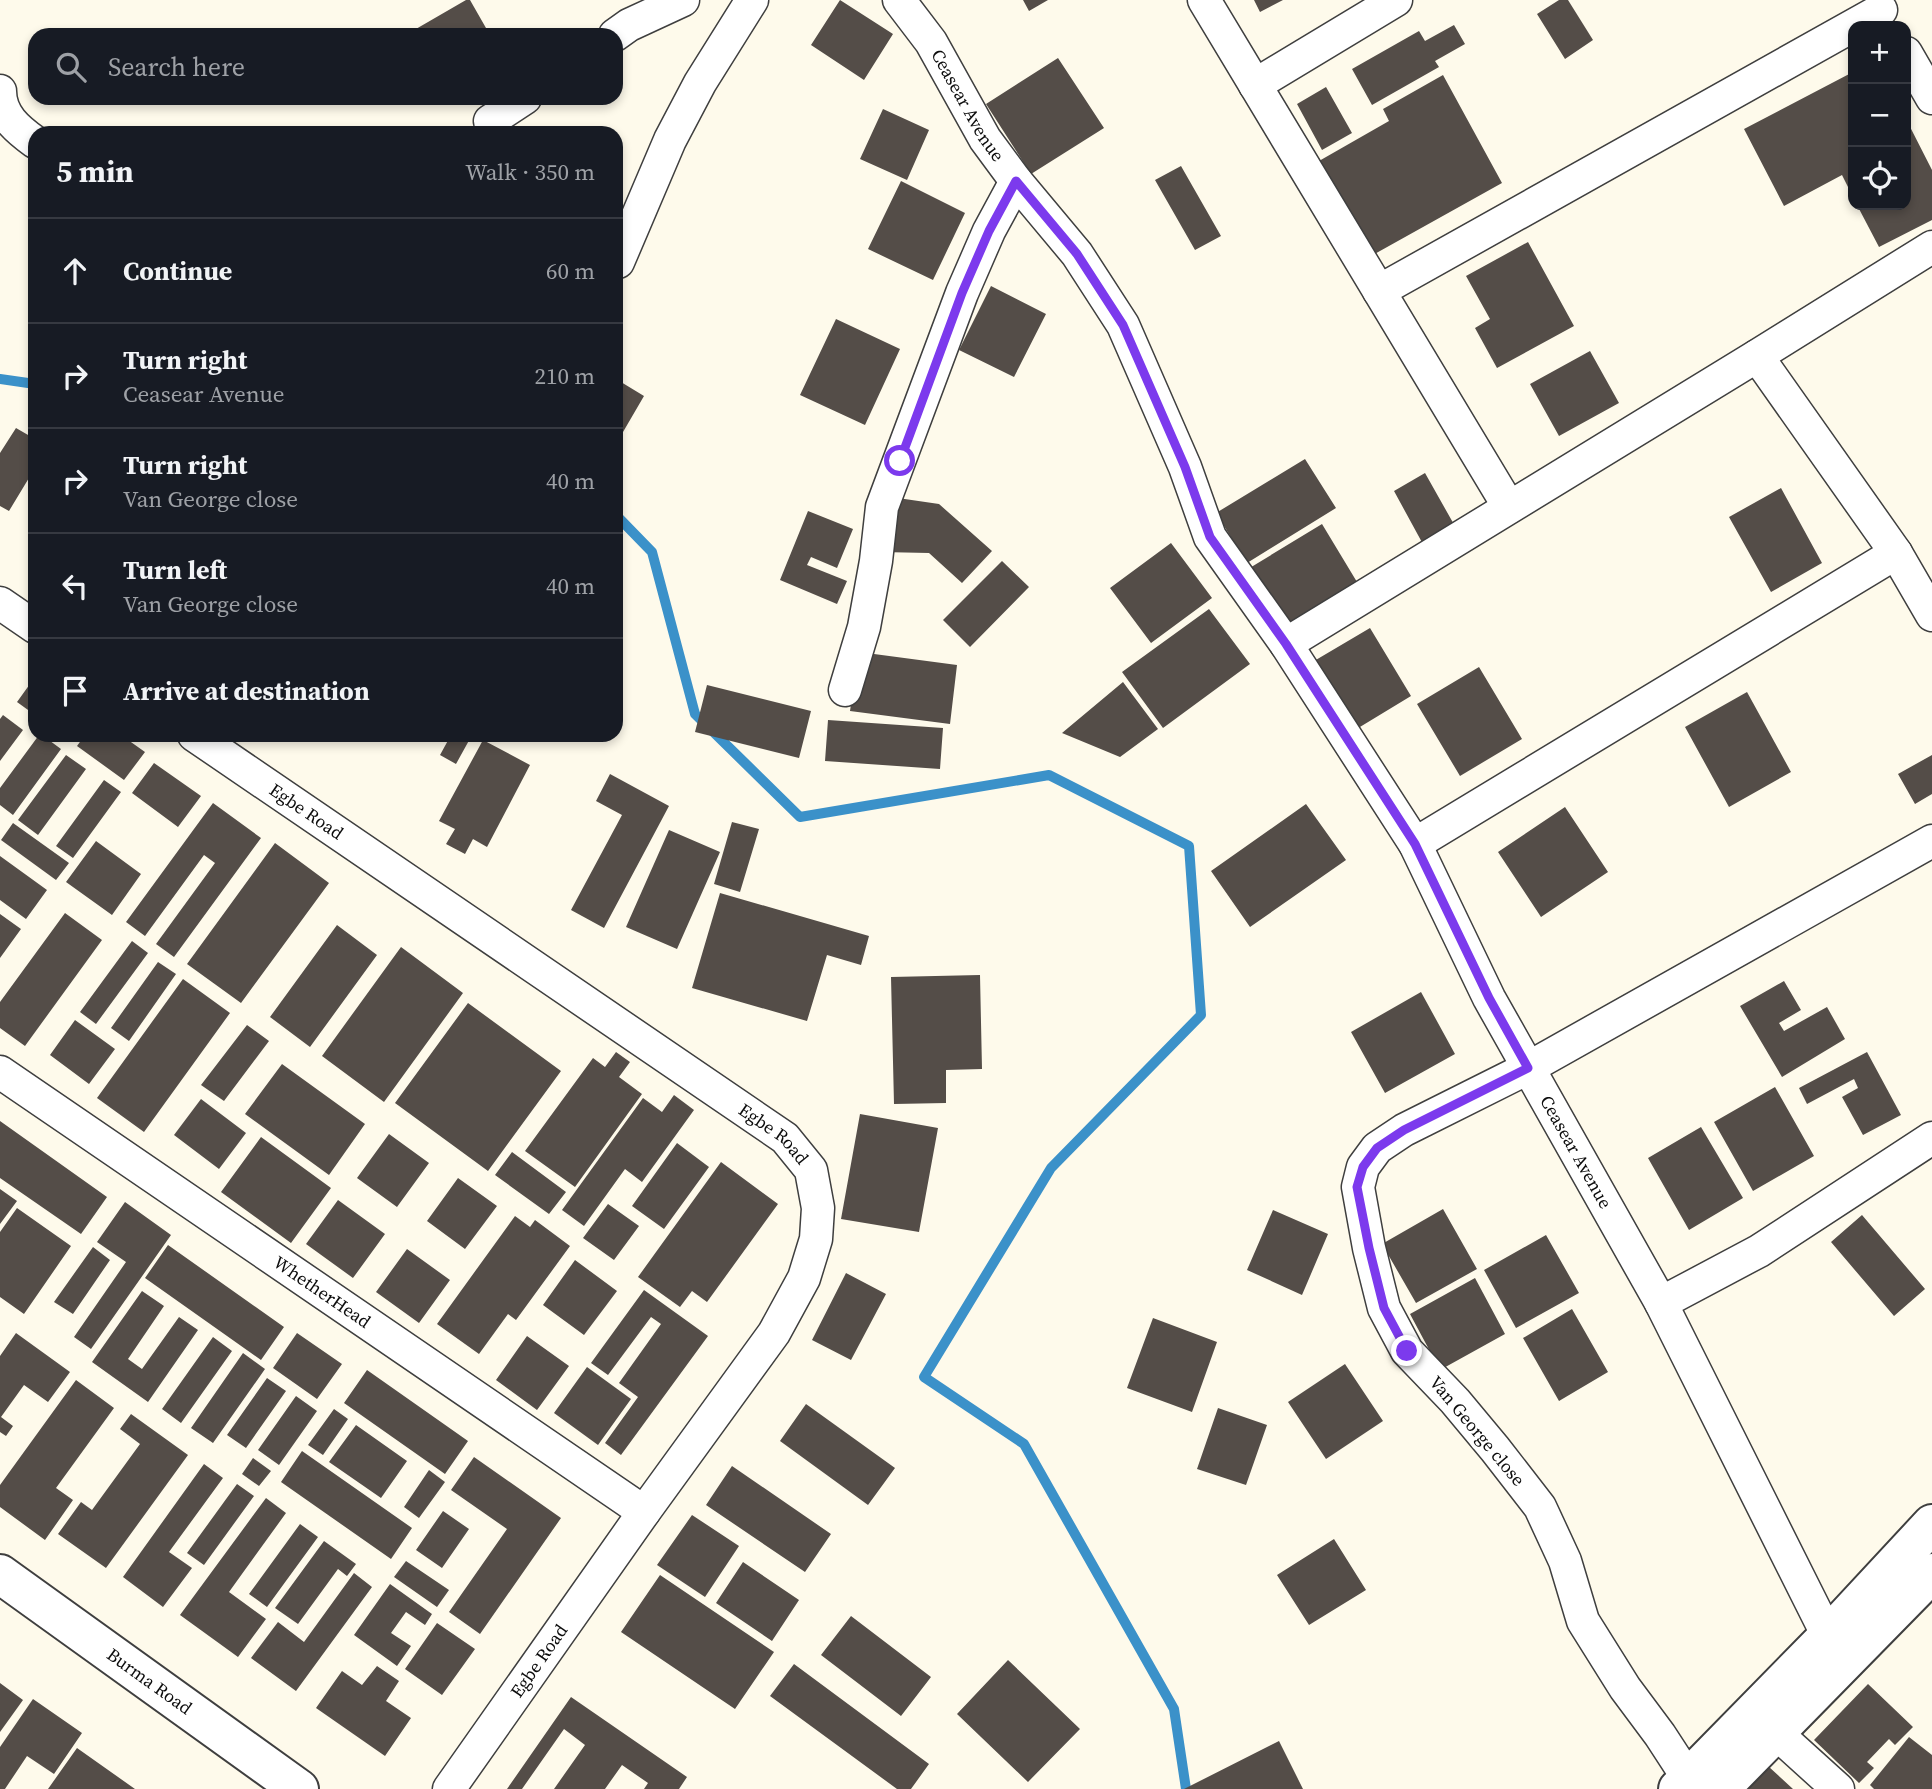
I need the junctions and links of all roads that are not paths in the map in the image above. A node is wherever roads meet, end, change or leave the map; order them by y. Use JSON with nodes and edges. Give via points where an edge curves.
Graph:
{"nodes":[{"id":1,"x":683,"y":0,"type":"edge"},
{"id":2,"x":752,"y":0,"type":"edge"},
{"id":3,"x":899,"y":0,"type":"edge"},
{"id":4,"x":1204,"y":0,"type":"edge"},
{"id":5,"x":1396,"y":0,"type":"edge"},
{"id":6,"x":1882,"y":12,"type":"edge"},
{"id":7,"x":623,"y":29,"type":"edge"},
{"id":8,"x":1911,"y":62,"type":"edge"},
{"id":9,"x":1255,"y":85,"type":"junction"},
{"id":10,"x":0,"y":91,"type":"edge"},
{"id":11,"x":1932,"y":98,"type":"edge"},
{"id":12,"x":514,"y":105,"type":"edge"},
{"id":13,"x":490,"y":121,"type":"dead end"},
{"id":14,"x":28,"y":137,"type":"edge"},
{"id":15,"x":1016,"y":181,"type":"junction"},
{"id":16,"x":1932,"y":247,"type":"edge"},
{"id":17,"x":623,"y":250,"type":"edge"},
{"id":18,"x":1379,"y":291,"type":"junction"},
{"id":19,"x":1757,"y":356,"type":"junction"},
{"id":20,"x":1509,"y":507,"type":"junction"},
{"id":21,"x":1896,"y":553,"type":"junction"},
{"id":22,"x":0,"y":603,"type":"edge"},
{"id":23,"x":1932,"y":615,"type":"edge"},
{"id":24,"x":28,"y":622,"type":"edge"},
{"id":25,"x":1286,"y":644,"type":"junction"},
{"id":26,"x":845,"y":690,"type":"dead end"},
{"id":27,"x":204,"y":742,"type":"edge"},
{"id":28,"x":1932,"y":841,"type":"edge"},
{"id":29,"x":1415,"y":844,"type":"junction"},
{"id":30,"x":1528,"y":1068,"type":"junction"},
{"id":31,"x":0,"y":1072,"type":"edge"},
{"id":32,"x":1932,"y":1138,"type":"edge"},
{"id":33,"x":1661,"y":1303,"type":"junction"},
{"id":34,"x":644,"y":1512,"type":"junction"},
{"id":35,"x":1932,"y":1524,"type":"edge"},
{"id":36,"x":1932,"y":1573,"type":"edge"},
{"id":37,"x":0,"y":1574,"type":"edge"},
{"id":38,"x":1828,"y":1636,"type":"junction"},
{"id":39,"x":1775,"y":1732,"type":"junction"},
{"id":40,"x":1695,"y":1785,"type":"edge"},
{"id":41,"x":299,"y":1789,"type":"edge"},
{"id":42,"x":449,"y":1789,"type":"edge"},
{"id":43,"x":1838,"y":1789,"type":"edge"}],
"edges":[{"from":1,"to":7,"type":"street"},
{"from":2,"to":17,"type":"street","via":[[670,140]]},
{"from":3,"to":15,"type":"street","name":"Ceasear Avenue"},
{"from":4,"to":9,"type":"street"},
{"from":5,"to":9,"type":"street"},
{"from":6,"to":18,"type":"street"},
{"from":8,"to":11,"type":"street"},
{"from":9,"to":18,"type":"street"},
{"from":10,"to":14,"type":"street","via":[[7,116]]},
{"from":12,"to":13,"type":"street"},
{"from":15,"to":25,"type":"street","name":"Ceasear Avenue","via":[[1077,254],[1123,325],[1210,537]]},
{"from":15,"to":26,"type":"street","via":[[962,293],[883,508],[864,627]]},
{"from":16,"to":19,"type":"street"},
{"from":18,"to":20,"type":"street"},
{"from":19,"to":20,"type":"street"},
{"from":19,"to":21,"type":"street"},
{"from":20,"to":25,"type":"street"},
{"from":21,"to":23,"type":"street"},
{"from":21,"to":29,"type":"street"},
{"from":22,"to":24,"type":"street"},
{"from":25,"to":29,"type":"street","name":"Ceasear Avenue"},
{"from":27,"to":34,"type":"street","name":"Egbe Road","via":[[785,1138],[811,1170],[818,1208],[816,1239],[804,1278],[774,1333]]},
{"from":28,"to":30,"type":"street","name":"Van George close"},
{"from":29,"to":30,"type":"street","name":"Ceasear Avenue"},
{"from":30,"to":33,"type":"street","name":"Ceasear Avenue"},
{"from":30,"to":40,"type":"street","name":"Van George close","via":[[1377,1148],[1363,1167],[1357,1187],[1369,1248],[1384,1308],[1407,1351],[1455,1401],[1540,1507],[1583,1621]]},
{"from":31,"to":34,"type":"street","name":"WhetherHead"},
{"from":32,"to":33,"type":"street","via":[[1759,1251]]},
{"from":33,"to":38,"type":"street","name":"Ceasear Avenue"},
{"from":34,"to":42,"type":"street","name":"Egbe Road"},
{"from":35,"to":38,"type":"street"},
{"from":36,"to":39,"type":"street"},
{"from":37,"to":41,"type":"street","name":"Burma Road"},
{"from":38,"to":40,"type":"street"},
{"from":39,"to":40,"type":"street"},
{"from":39,"to":43,"type":"street"}]}
